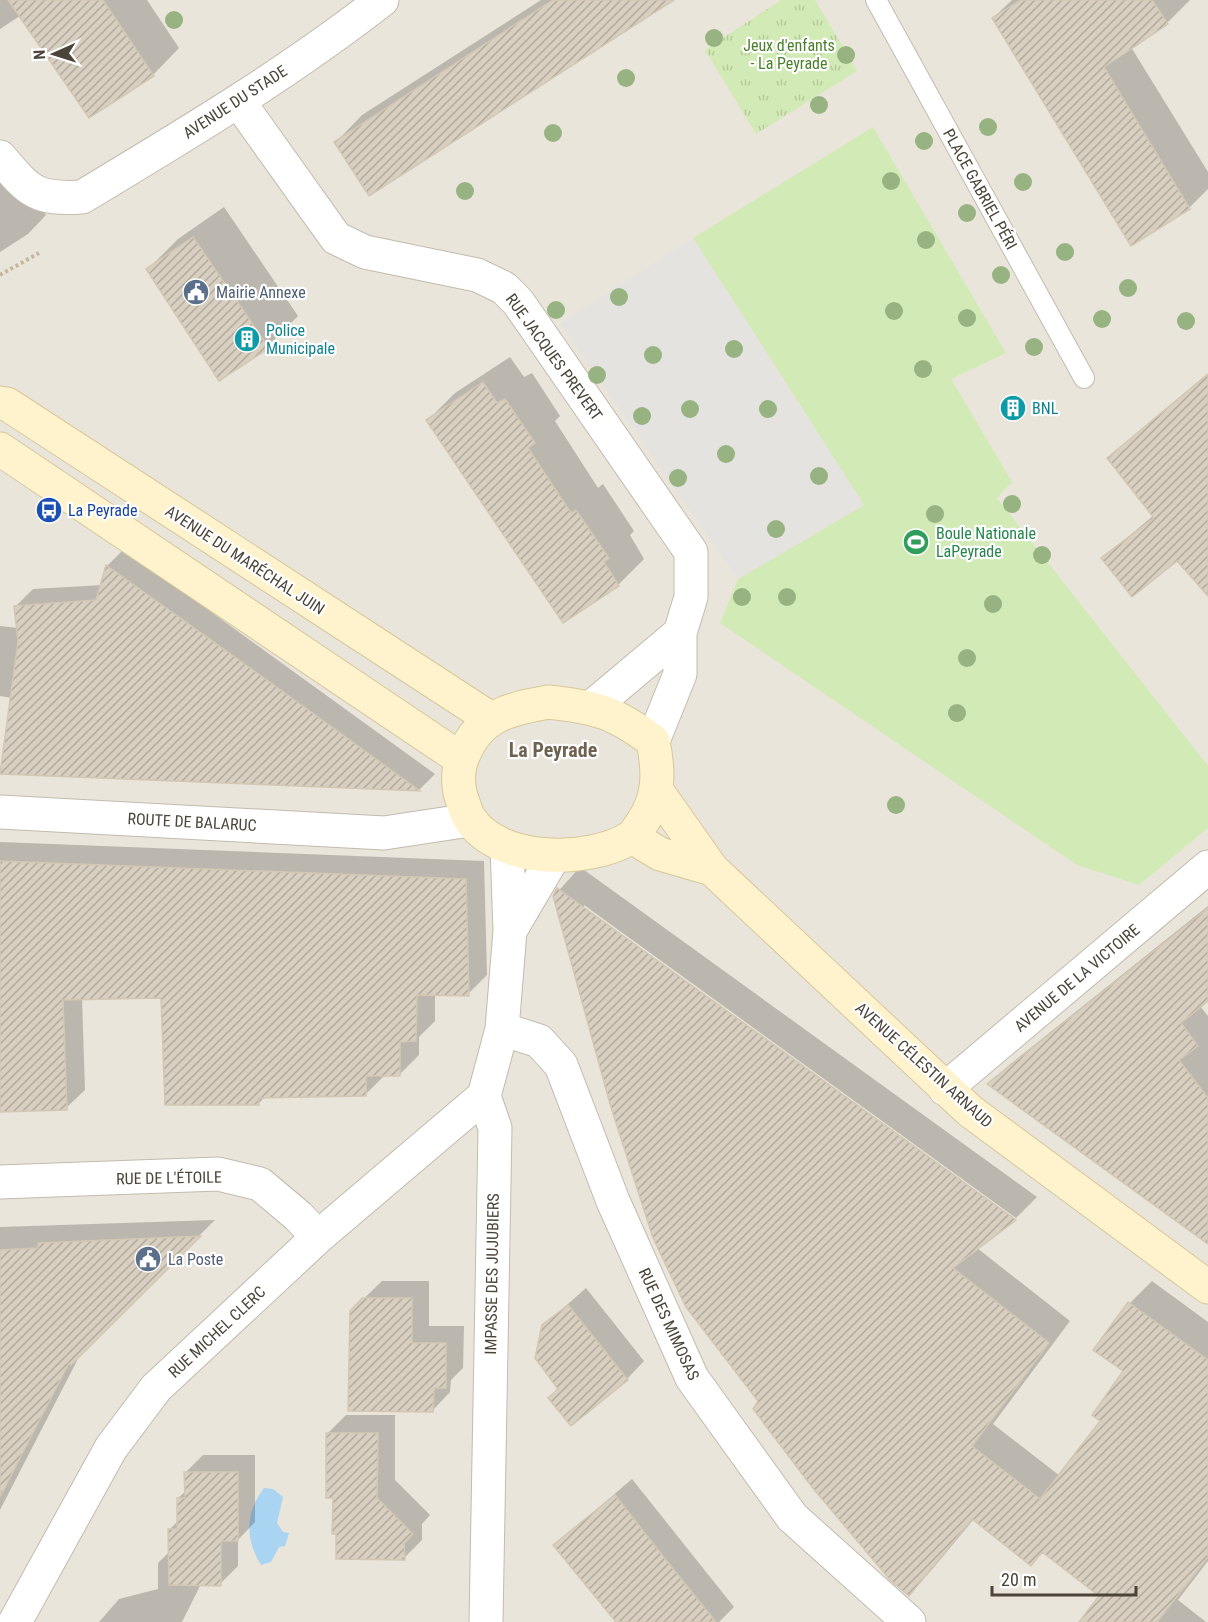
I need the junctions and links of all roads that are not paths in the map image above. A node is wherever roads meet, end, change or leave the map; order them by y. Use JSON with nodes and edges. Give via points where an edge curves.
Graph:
{"nodes":[{"id":1,"x":382,"y":0,"type":"edge"},
{"id":2,"x":876,"y":0,"type":"edge"},
{"id":3,"x":239,"y":102,"type":"junction"},
{"id":4,"x":0,"y":157,"type":"edge"},
{"id":5,"x":1084,"y":378,"type":"dead end"},
{"id":6,"x":0,"y":403,"type":"edge"},
{"id":7,"x":0,"y":449,"type":"edge"},
{"id":8,"x":680,"y":633,"type":"junction"},
{"id":9,"x":592,"y":707,"type":"junction"},
{"id":10,"x":490,"y":718,"type":"junction"},
{"id":11,"x":652,"y":741,"type":"junction"},
{"id":12,"x":461,"y":759,"type":"junction"},
{"id":13,"x":657,"y":792,"type":"junction"},
{"id":14,"x":464,"y":806,"type":"junction"},
{"id":15,"x":0,"y":812,"type":"edge"},
{"id":16,"x":632,"y":837,"type":"junction"},
{"id":17,"x":507,"y":847,"type":"junction"},
{"id":18,"x":554,"y":856,"type":"junction"},
{"id":19,"x":1208,"y":867,"type":"edge"},
{"id":20,"x":712,"y":869,"type":"junction"},
{"id":21,"x":510,"y":931,"type":"junction"},
{"id":22,"x":502,"y":1029,"type":"junction"},
{"id":23,"x":945,"y":1089,"type":"junction"},
{"id":24,"x":484,"y":1096,"type":"junction"},
{"id":25,"x":0,"y":1182,"type":"edge"},
{"id":26,"x":318,"y":1237,"type":"junction"},
{"id":27,"x":1205,"y":1280,"type":"edge"},
{"id":28,"x":15,"y":1622,"type":"edge"},
{"id":29,"x":486,"y":1622,"type":"edge"},
{"id":30,"x":909,"y":1622,"type":"edge"}],
"edges":[{"from":1,"to":3,"type":"street","name":"AVENUE DU STADE"},
{"from":2,"to":5,"type":"lane","name":"PLACE GABRIEL PÉRI"},
{"from":3,"to":4,"type":"street","name":"AVENUE DU STADE","via":[[82,197],[54,199],[26,186]]},
{"from":3,"to":8,"type":"street","name":"RUE JACQUES PREVERT","via":[[336,238],[365,252],[477,275],[504,288],[518,302],[691,552],[691,597]]},
{"from":6,"to":10,"type":"main road","name":"AVENUE DU MARÉCHAL JUIN"},
{"from":7,"to":12,"type":"main road"},
{"from":8,"to":9,"type":"street"},
{"from":8,"to":11,"type":"street","name":"RUE JACQUES PREVERT","via":[[680,674]]},
{"from":9,"to":10,"type":"main road","via":[[548,702],[518,707]]},
{"from":9,"to":11,"type":"main road","via":[[623,719]]},
{"from":10,"to":12,"type":"main road","via":[[471,737]]},
{"from":11,"to":13,"type":"main road","via":[[658,766]]},
{"from":12,"to":14,"type":"main road"},
{"from":13,"to":16,"type":"main road","via":[[651,810]]},
{"from":13,"to":20,"type":"main road","name":"AVENUE CÉLESTIN ARNAUD"},
{"from":14,"to":15,"type":"street","name":"ROUTE DE BALARUC","via":[[384,833]]},
{"from":14,"to":17,"type":"main road"},
{"from":16,"to":18,"type":"main road","via":[[589,854]]},
{"from":16,"to":20,"type":"main road","name":"AVENUE CÉLESTIN ARNAUD","via":[[660,854]]},
{"from":17,"to":18,"type":"main road"},
{"from":17,"to":21,"type":"street"},
{"from":18,"to":21,"type":"street"},
{"from":19,"to":23,"type":"street","name":"AVENUE DE LA VICTOIRE"},
{"from":20,"to":23,"type":"main road","name":"AVENUE CÉLESTIN ARNAUD"},
{"from":21,"to":22,"type":"street"},
{"from":22,"to":24,"type":"street"},
{"from":22,"to":30,"type":"street","name":"RUE DES MIMOSAS","via":[[539,1041],[561,1065],[613,1201],[692,1378],[792,1517]]},
{"from":23,"to":27,"type":"main road","name":"AVENUE CÉLESTIN ARNAUD"},
{"from":24,"to":26,"type":"street","name":"RUE MICHEL CLERC"},
{"from":24,"to":29,"type":"street","name":"IMPASSE DES JUJUBIERS","via":[[495,1128]]},
{"from":25,"to":26,"type":"street","name":"RUE DE L'ÉTOILE","via":[[218,1174],[260,1184]]},
{"from":26,"to":28,"type":"street","name":"RUE MICHEL CLERC","via":[[156,1388],[111,1448]]}]}
